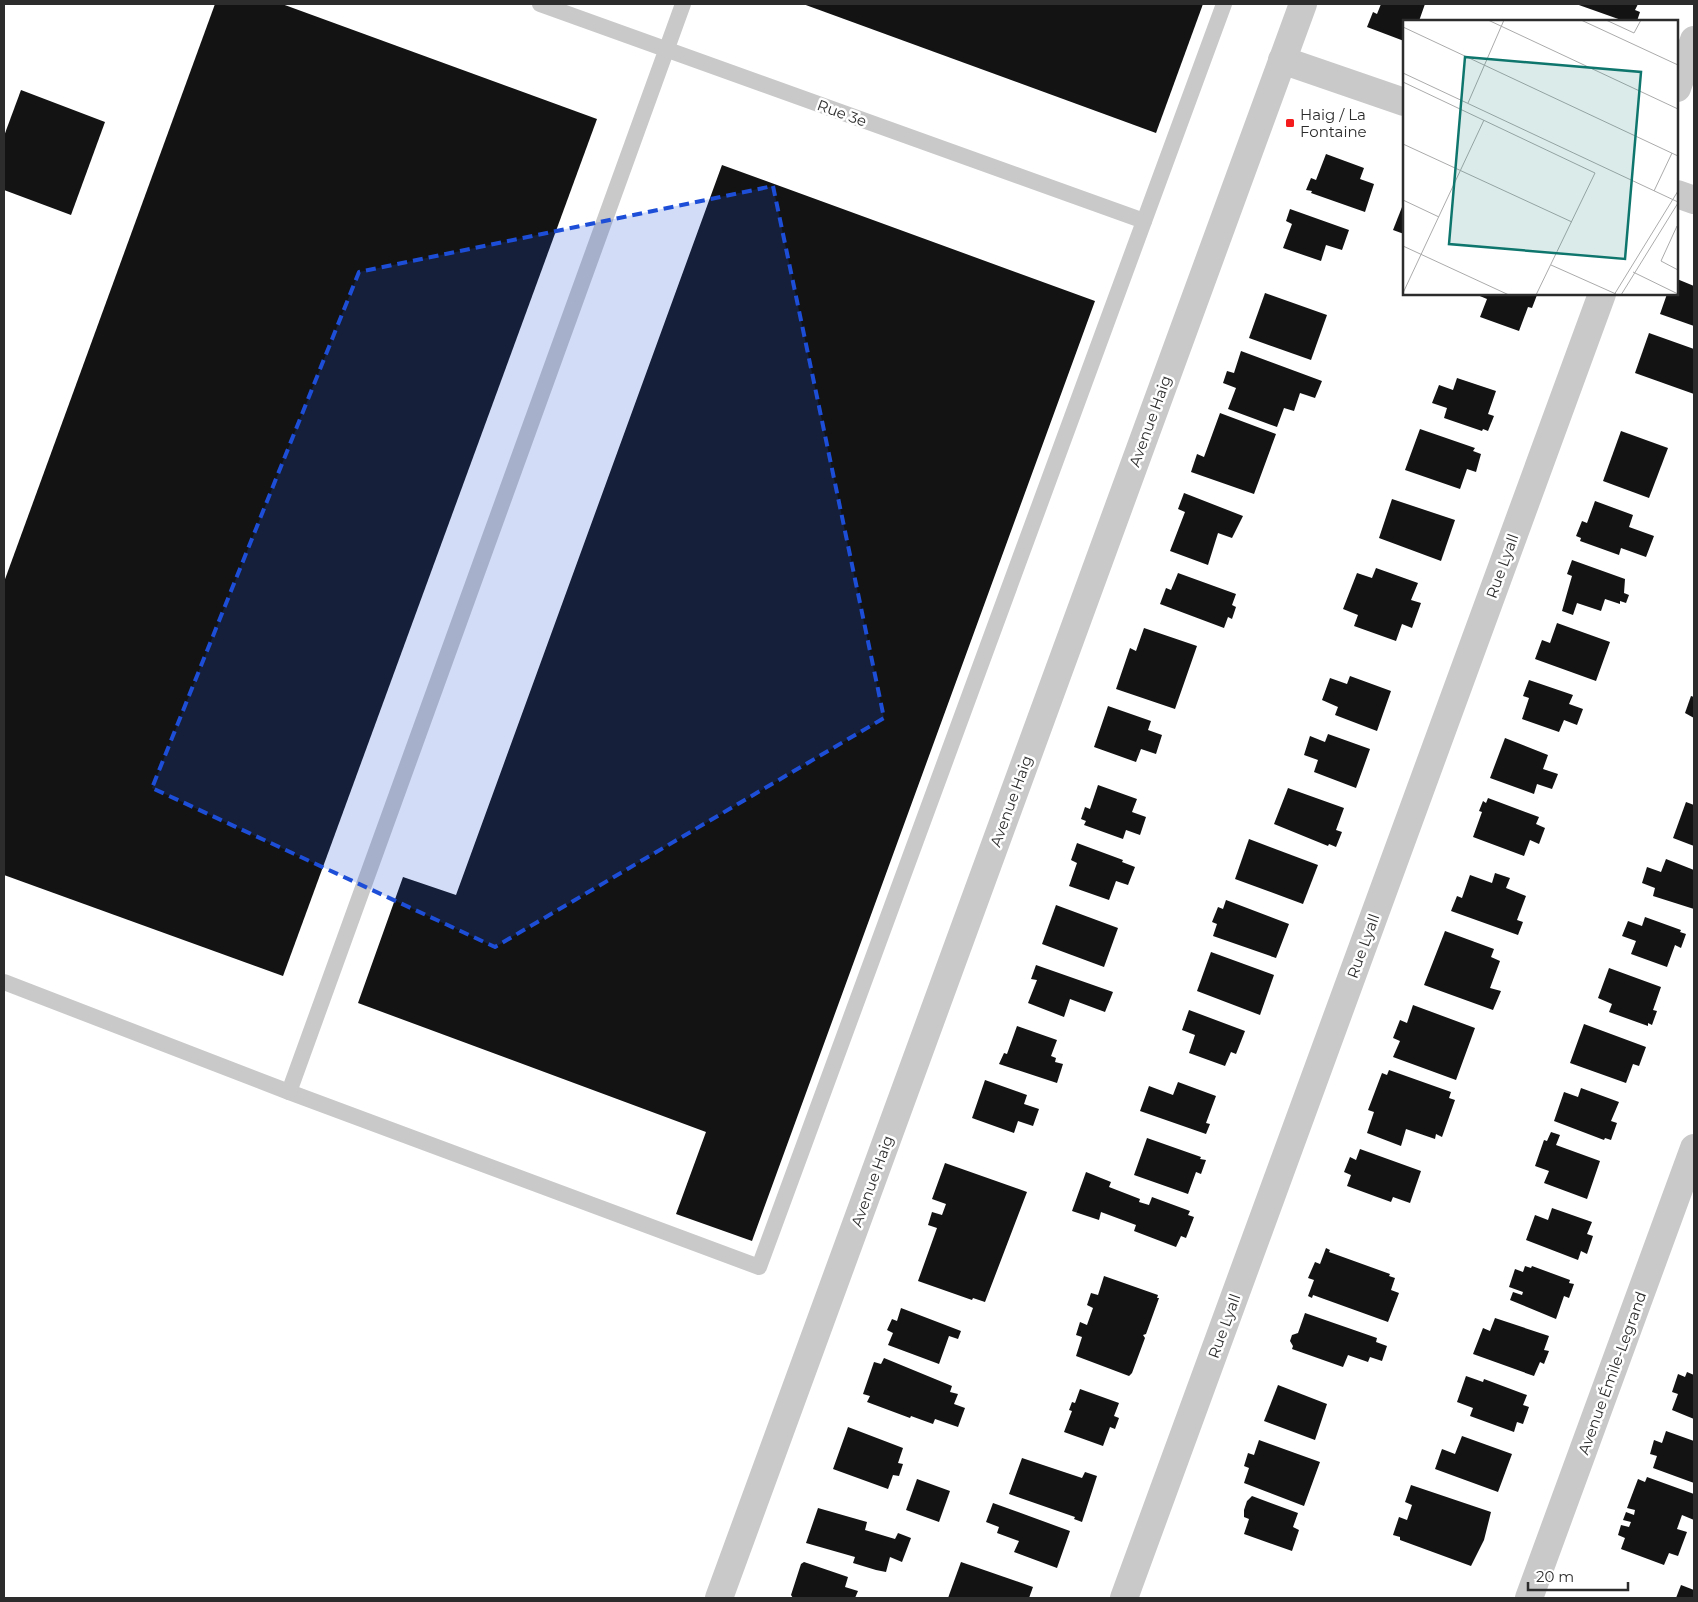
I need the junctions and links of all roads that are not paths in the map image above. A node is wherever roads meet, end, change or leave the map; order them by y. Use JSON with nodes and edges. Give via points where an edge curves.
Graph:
{"nodes":[{"id":1,"x":540,"y":4,"type":"edge"},
{"id":2,"x":683,"y":4,"type":"edge"},
{"id":3,"x":1224,"y":4,"type":"edge"},
{"id":4,"x":1303,"y":4,"type":"edge"},
{"id":5,"x":1694,"y":40,"type":"edge"},
{"id":6,"x":666,"y":50,"type":"junction"},
{"id":7,"x":1282,"y":60,"type":"junction"},
{"id":8,"x":1678,"y":85,"type":"edge"},
{"id":9,"x":1403,"y":102,"type":"edge"},
{"id":10,"x":1678,"y":194,"type":"edge"},
{"id":11,"x":1694,"y":200,"type":"edge"},
{"id":12,"x":1144,"y":221,"type":"junction"},
{"id":13,"x":1602,"y":295,"type":"edge"},
{"id":14,"x":4,"y":982,"type":"edge"},
{"id":15,"x":290,"y":1092,"type":"junction"},
{"id":16,"x":1694,"y":1148,"type":"edge"},
{"id":17,"x":719,"y":1598,"type":"edge"},
{"id":18,"x":1124,"y":1598,"type":"edge"},
{"id":19,"x":1529,"y":1598,"type":"edge"}],
"edges":[{"from":1,"to":6,"type":"lane","name":"Rue 3e"},
{"from":2,"to":6,"type":"lane"},
{"from":3,"to":12,"type":"lane"},
{"from":4,"to":7,"type":"street","name":"Avenue Haig"},
{"from":5,"to":8,"type":"street"},
{"from":6,"to":12,"type":"lane","name":"Rue 3e"},
{"from":6,"to":15,"type":"lane"},
{"from":7,"to":9,"type":"street"},
{"from":7,"to":17,"type":"street","name":"Avenue Haig"},
{"from":10,"to":11,"type":"street"},
{"from":12,"to":15,"type":"lane","via":[[759,1267]]},
{"from":13,"to":18,"type":"street","name":"Rue Lyall"},
{"from":14,"to":15,"type":"lane"},
{"from":16,"to":19,"type":"street","name":"Avenue Émile-Legrand"}]}
